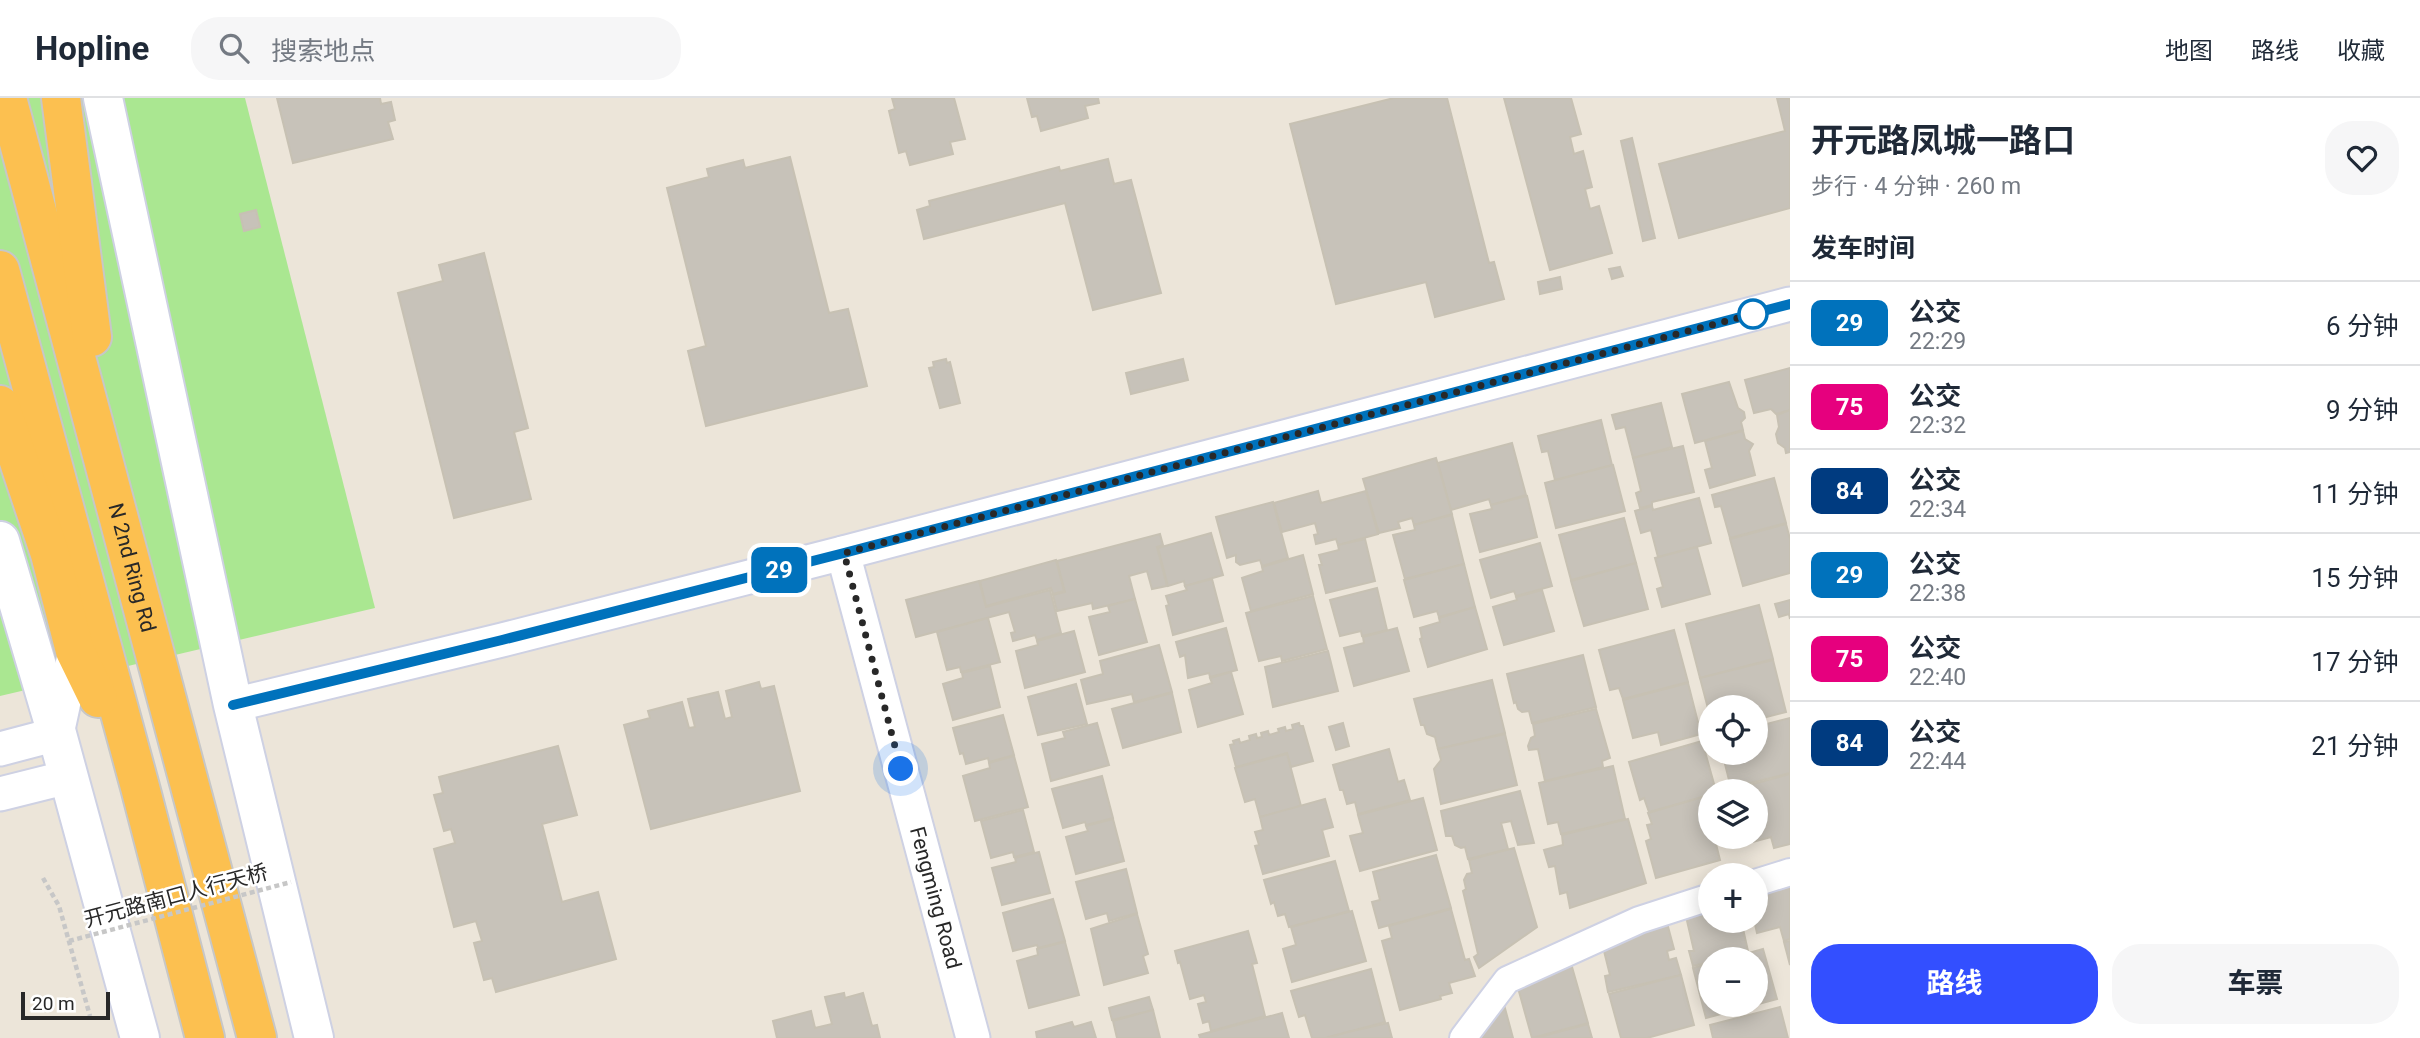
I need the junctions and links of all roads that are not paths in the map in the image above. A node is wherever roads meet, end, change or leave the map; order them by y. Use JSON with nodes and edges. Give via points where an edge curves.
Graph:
{"nodes":[{"id":1,"x":7,"y":98,"type":"edge"},
{"id":2,"x":61,"y":98,"type":"edge"},
{"id":3,"x":103,"y":98,"type":"edge"},
{"id":4,"x":0,"y":270,"type":"edge"},
{"id":5,"x":1790,"y":304,"type":"edge"},
{"id":6,"x":0,"y":405,"type":"edge"},
{"id":7,"x":112,"y":488,"type":"junction"},
{"id":8,"x":0,"y":541,"type":"edge"},
{"id":9,"x":844,"y":553,"type":"junction"},
{"id":10,"x":75,"y":651,"type":"junction"},
{"id":11,"x":233,"y":705,"type":"junction"},
{"id":12,"x":57,"y":734,"type":"junction"},
{"id":13,"x":0,"y":749,"type":"edge"},
{"id":14,"x":68,"y":777,"type":"junction"},
{"id":15,"x":141,"y":787,"type":"junction"},
{"id":16,"x":0,"y":794,"type":"edge"},
{"id":17,"x":1790,"y":872,"type":"edge"},
{"id":18,"x":1768,"y":879,"type":"edge"},
{"id":19,"x":1698,"y":901,"type":"edge"},
{"id":20,"x":140,"y":1038,"type":"edge"},
{"id":21,"x":205,"y":1038,"type":"edge"},
{"id":22,"x":257,"y":1038,"type":"edge"},
{"id":23,"x":314,"y":1038,"type":"edge"},
{"id":24,"x":973,"y":1038,"type":"edge"},
{"id":25,"x":1462,"y":1038,"type":"edge"}],
"edges":[{"from":1,"to":7,"type":"highway","name":"N 2nd Ring Rd"},
{"from":2,"to":7,"type":"highway"},
{"from":3,"to":11,"type":"main road"},
{"from":4,"to":15,"type":"highway"},
{"from":5,"to":9,"type":"street"},
{"from":6,"to":10,"type":"highway","via":[[50,554]]},
{"from":7,"to":22,"type":"highway","name":"N 2nd Ring Rd"},
{"from":8,"to":12,"type":"main road"},
{"from":9,"to":11,"type":"street"},
{"from":9,"to":24,"type":"street","name":"Fengming Road"},
{"from":10,"to":12,"type":"street"},
{"from":10,"to":15,"type":"highway"},
{"from":11,"to":23,"type":"main road"},
{"from":12,"to":13,"type":"street"},
{"from":12,"to":14,"type":"main road"},
{"from":14,"to":16,"type":"street"},
{"from":14,"to":20,"type":"main road"},
{"from":15,"to":21,"type":"highway"},
{"from":17,"to":18,"type":"street"},
{"from":19,"to":25,"type":"street","via":[[1639,920],[1507,980]]}]}
